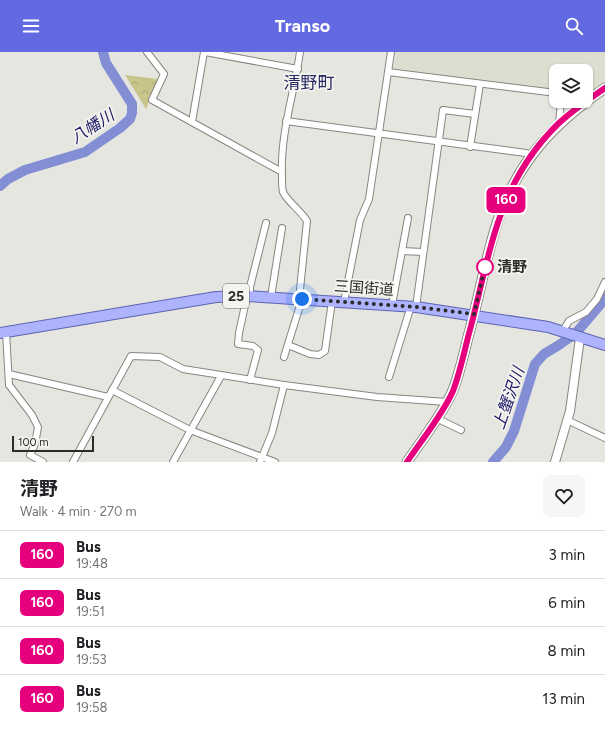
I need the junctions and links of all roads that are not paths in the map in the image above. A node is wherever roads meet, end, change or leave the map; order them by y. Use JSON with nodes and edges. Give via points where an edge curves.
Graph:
{"nodes":[{"id":1,"x":147,"y":52,"type":"edge"},
{"id":2,"x":204,"y":52,"type":"edge"},
{"id":3,"x":300,"y":52,"type":"edge"},
{"id":4,"x":391,"y":52,"type":"edge"},
{"id":5,"x":298,"y":69,"type":"junction"},
{"id":6,"x":388,"y":72,"type":"junction"},
{"id":7,"x":480,"y":84,"type":"junction"},
{"id":8,"x":605,"y":88,"type":"edge"},
{"id":9,"x":549,"y":92,"type":"edge"},
{"id":10,"x":560,"y":108,"type":"edge"},
{"id":11,"x":475,"y":114,"type":"junction"},
{"id":12,"x":286,"y":121,"type":"junction"},
{"id":13,"x":192,"y":122,"type":"junction"},
{"id":14,"x":559,"y":124,"type":"junction"},
{"id":15,"x":378,"y":134,"type":"junction"},
{"id":16,"x":438,"y":142,"type":"junction"},
{"id":17,"x":470,"y":147,"type":"junction"},
{"id":18,"x":532,"y":155,"type":"junction"},
{"id":19,"x":282,"y":172,"type":"junction"},
{"id":20,"x":408,"y":218,"type":"dead end"},
{"id":21,"x":266,"y":223,"type":"dead end"},
{"id":22,"x":282,"y":228,"type":"dead end"},
{"id":23,"x":402,"y":251,"type":"junction"},
{"id":24,"x":422,"y":252,"type":"junction"},
{"id":25,"x":605,"y":282,"type":"edge"},
{"id":26,"x":249,"y":296,"type":"junction"},
{"id":27,"x":271,"y":297,"type":"junction"},
{"id":28,"x":300,"y":299,"type":"junction"},
{"id":29,"x":332,"y":301,"type":"junction"},
{"id":30,"x":344,"y":302,"type":"junction"},
{"id":31,"x":392,"y":305,"type":"junction"},
{"id":32,"x":414,"y":307,"type":"junction"},
{"id":33,"x":474,"y":314,"type":"junction"},
{"id":34,"x":3,"y":332,"type":"edge"},
{"id":35,"x":572,"y":335,"type":"junction"},
{"id":36,"x":288,"y":344,"type":"junction"},
{"id":37,"x":605,"y":345,"type":"edge"},
{"id":38,"x":284,"y":357,"type":"dead end"},
{"id":39,"x":9,"y":374,"type":"junction"},
{"id":40,"x":222,"y":376,"type":"junction"},
{"id":41,"x":389,"y":377,"type":"dead end"},
{"id":42,"x":250,"y":380,"type":"junction"},
{"id":43,"x":284,"y":385,"type":"junction"},
{"id":44,"x":112,"y":390,"type":"junction"},
{"id":45,"x":108,"y":397,"type":"junction"},
{"id":46,"x":447,"y":402,"type":"junction"},
{"id":47,"x":436,"y":418,"type":"junction"},
{"id":48,"x":567,"y":420,"type":"junction"},
{"id":49,"x":190,"y":430,"type":"junction"},
{"id":50,"x":461,"y":430,"type":"dead end"},
{"id":51,"x":605,"y":438,"type":"edge"},
{"id":52,"x":261,"y":460,"type":"edge"},
{"id":53,"x":43,"y":462,"type":"edge"},
{"id":54,"x":74,"y":462,"type":"edge"},
{"id":55,"x":173,"y":462,"type":"edge"},
{"id":56,"x":274,"y":462,"type":"edge"},
{"id":57,"x":407,"y":462,"type":"edge"},
{"id":58,"x":555,"y":462,"type":"edge"}],
"edges":[{"from":1,"to":13,"type":"street","via":[[164,74],[152,100]]},
{"from":2,"to":5,"type":"street"},
{"from":2,"to":13,"type":"street"},
{"from":3,"to":5,"type":"street"},
{"from":4,"to":6,"type":"street"},
{"from":5,"to":12,"type":"street"},
{"from":6,"to":7,"type":"street"},
{"from":6,"to":15,"type":"street"},
{"from":7,"to":9,"type":"street"},
{"from":7,"to":11,"type":"street"},
{"from":8,"to":14,"type":"main road"},
{"from":10,"to":14,"type":"street"},
{"from":11,"to":16,"type":"street","via":[[443,110]]},
{"from":11,"to":17,"type":"street"},
{"from":12,"to":15,"type":"street"},
{"from":12,"to":19,"type":"street"},
{"from":13,"to":19,"type":"street"},
{"from":14,"to":18,"type":"main road"},
{"from":15,"to":16,"type":"street"},
{"from":15,"to":30,"type":"street","via":[[369,199],[360,220]]},
{"from":16,"to":17,"type":"street"},
{"from":16,"to":24,"type":"street"},
{"from":17,"to":18,"type":"street"},
{"from":18,"to":33,"type":"main road","via":[[513,185],[502,210]]},
{"from":19,"to":28,"type":"street","via":[[283,192],[307,221]]},
{"from":20,"to":23,"type":"street"},
{"from":21,"to":26,"type":"street"},
{"from":22,"to":27,"type":"street"},
{"from":23,"to":24,"type":"street"},
{"from":23,"to":31,"type":"street"},
{"from":24,"to":32,"type":"street"},
{"from":25,"to":35,"type":"street","via":[[597,299],[586,312],[569,321]]},
{"from":26,"to":27,"type":"main road","name":"三国街道","number":"25"},
{"from":26,"to":34,"type":"main road","name":"三国街道","number":"25","via":[[216,297]]},
{"from":26,"to":42,"type":"street","via":[[238,344],[253,346],[258,350]]},
{"from":27,"to":28,"type":"main road","name":"三国街道","number":"25"},
{"from":28,"to":29,"type":"main road","name":"三国街道","number":"25"},
{"from":28,"to":36,"type":"street"},
{"from":29,"to":30,"type":"main road","name":"三国街道","number":"25"},
{"from":29,"to":36,"type":"street","via":[[324,351],[319,355],[310,354]]},
{"from":30,"to":31,"type":"main road","name":"三国街道","number":"25"},
{"from":31,"to":32,"type":"main road","name":"三国街道","number":"25"},
{"from":32,"to":33,"type":"main road","name":"三国街道","number":"25"},
{"from":32,"to":41,"type":"street"},
{"from":33,"to":35,"type":"main road","name":"三国街道","number":"25","via":[[548,327]]},
{"from":33,"to":46,"type":"main road","via":[[456,383]]},
{"from":34,"to":39,"type":"street"},
{"from":35,"to":37,"type":"main road","name":"三国街道","number":"25"},
{"from":35,"to":48,"type":"street","via":[[570,411]]},
{"from":36,"to":38,"type":"street"},
{"from":39,"to":45,"type":"street"},
{"from":39,"to":53,"type":"street","via":[[9,385],[38,427],[30,455]]},
{"from":40,"to":42,"type":"street"},
{"from":40,"to":44,"type":"street","via":[[183,369],[160,357],[131,356]]},
{"from":40,"to":49,"type":"street"},
{"from":42,"to":43,"type":"street"},
{"from":43,"to":46,"type":"street"},
{"from":43,"to":52,"type":"street","via":[[272,433]]},
{"from":44,"to":45,"type":"street"},
{"from":44,"to":49,"type":"street"},
{"from":45,"to":54,"type":"street"},
{"from":46,"to":47,"type":"main road"},
{"from":47,"to":50,"type":"street"},
{"from":47,"to":57,"type":"main road"},
{"from":48,"to":51,"type":"street"},
{"from":48,"to":58,"type":"street"},
{"from":49,"to":52,"type":"street"},
{"from":49,"to":55,"type":"street"},
{"from":52,"to":56,"type":"street"}]}
